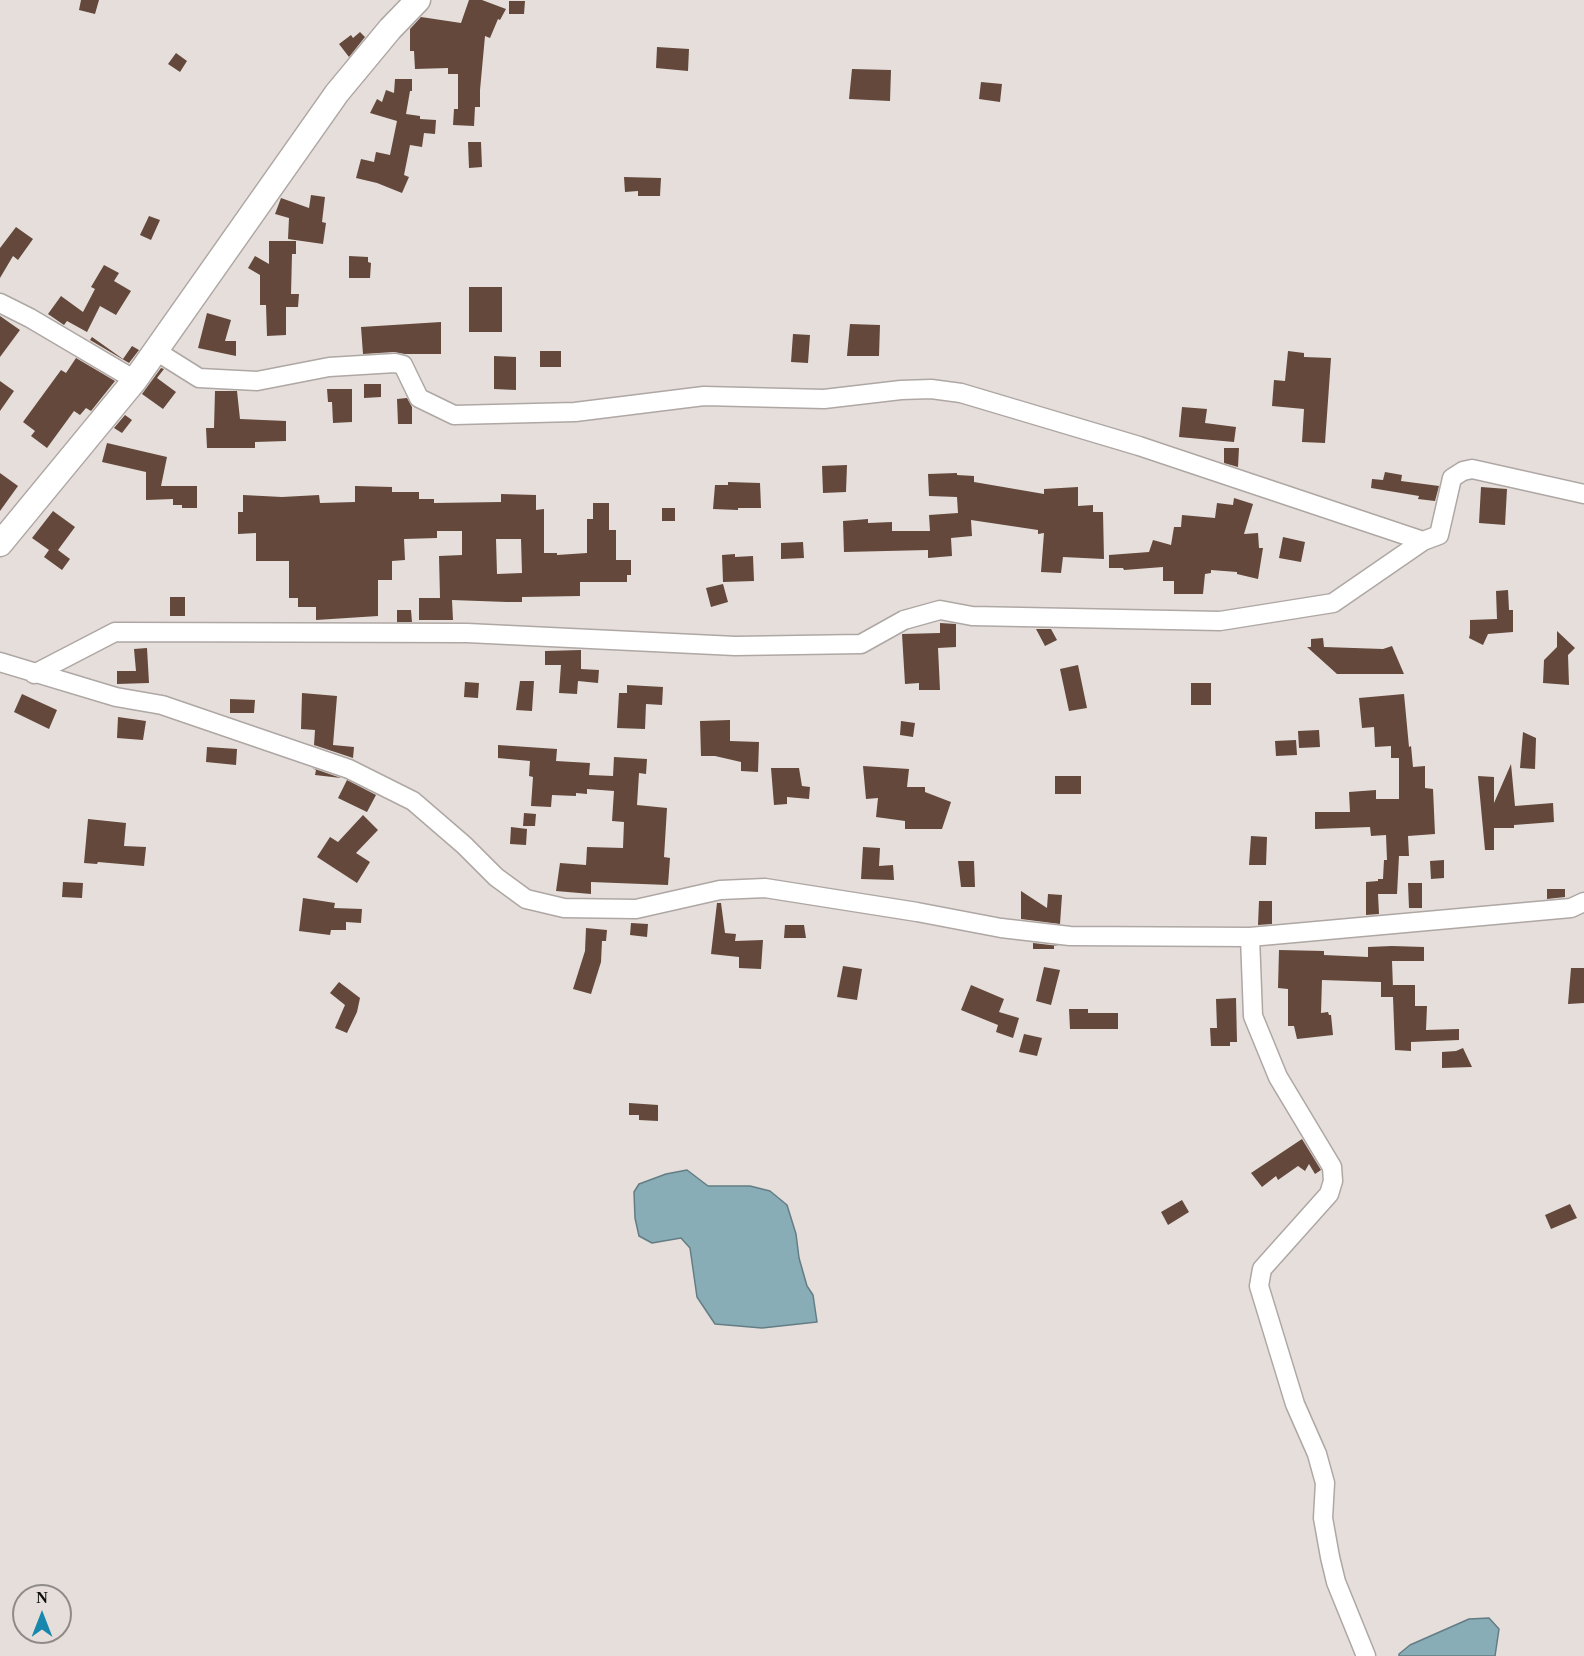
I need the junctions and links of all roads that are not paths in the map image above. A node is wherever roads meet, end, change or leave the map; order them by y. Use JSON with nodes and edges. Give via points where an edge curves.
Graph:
{"nodes":[{"id":1,"x":418,"y":0,"type":"edge"},
{"id":2,"x":0,"y":303,"type":"edge"},
{"id":3,"x":156,"y":351,"type":"junction"},
{"id":4,"x":135,"y":380,"type":"junction"},
{"id":5,"x":1584,"y":494,"type":"edge"},
{"id":6,"x":1423,"y":541,"type":"junction"},
{"id":7,"x":0,"y":544,"type":"edge"},
{"id":8,"x":0,"y":662,"type":"edge"},
{"id":9,"x":34,"y":674,"type":"junction"},
{"id":10,"x":1584,"y":902,"type":"edge"},
{"id":11,"x":1250,"y":937,"type":"junction"},
{"id":12,"x":1366,"y":1656,"type":"edge"}],
"edges":[{"from":1,"to":3,"type":"main road","via":[[337,93]]},
{"from":2,"to":4,"type":"street"},
{"from":3,"to":4,"type":"main road"},
{"from":3,"to":6,"type":"street","via":[[199,378],[257,381],[329,367],[395,363],[403,365],[419,398],[454,415],[575,412],[704,396],[824,399],[901,390],[941,390],[1139,446]]},
{"from":4,"to":7,"type":"main road"},
{"from":5,"to":6,"type":"street","via":[[1472,469],[1463,471],[1452,478],[1439,535]]},
{"from":6,"to":9,"type":"street","via":[[1333,603],[1220,621],[972,616],[940,610],[904,620],[861,644],[735,646],[467,633],[115,632]]},
{"from":8,"to":9,"type":"street"},
{"from":9,"to":11,"type":"street","via":[[116,697],[162,705],[349,769],[413,801],[496,877],[526,899],[564,908],[636,909],[720,890],[765,888],[1070,936]]},
{"from":10,"to":11,"type":"street","via":[[1572,908]]},
{"from":11,"to":12,"type":"street","via":[[1253,1016],[1278,1077],[1332,1167],[1333,1181],[1329,1194],[1262,1269],[1259,1286],[1295,1404],[1317,1454],[1325,1484],[1323,1518],[1336,1582]]}]}
